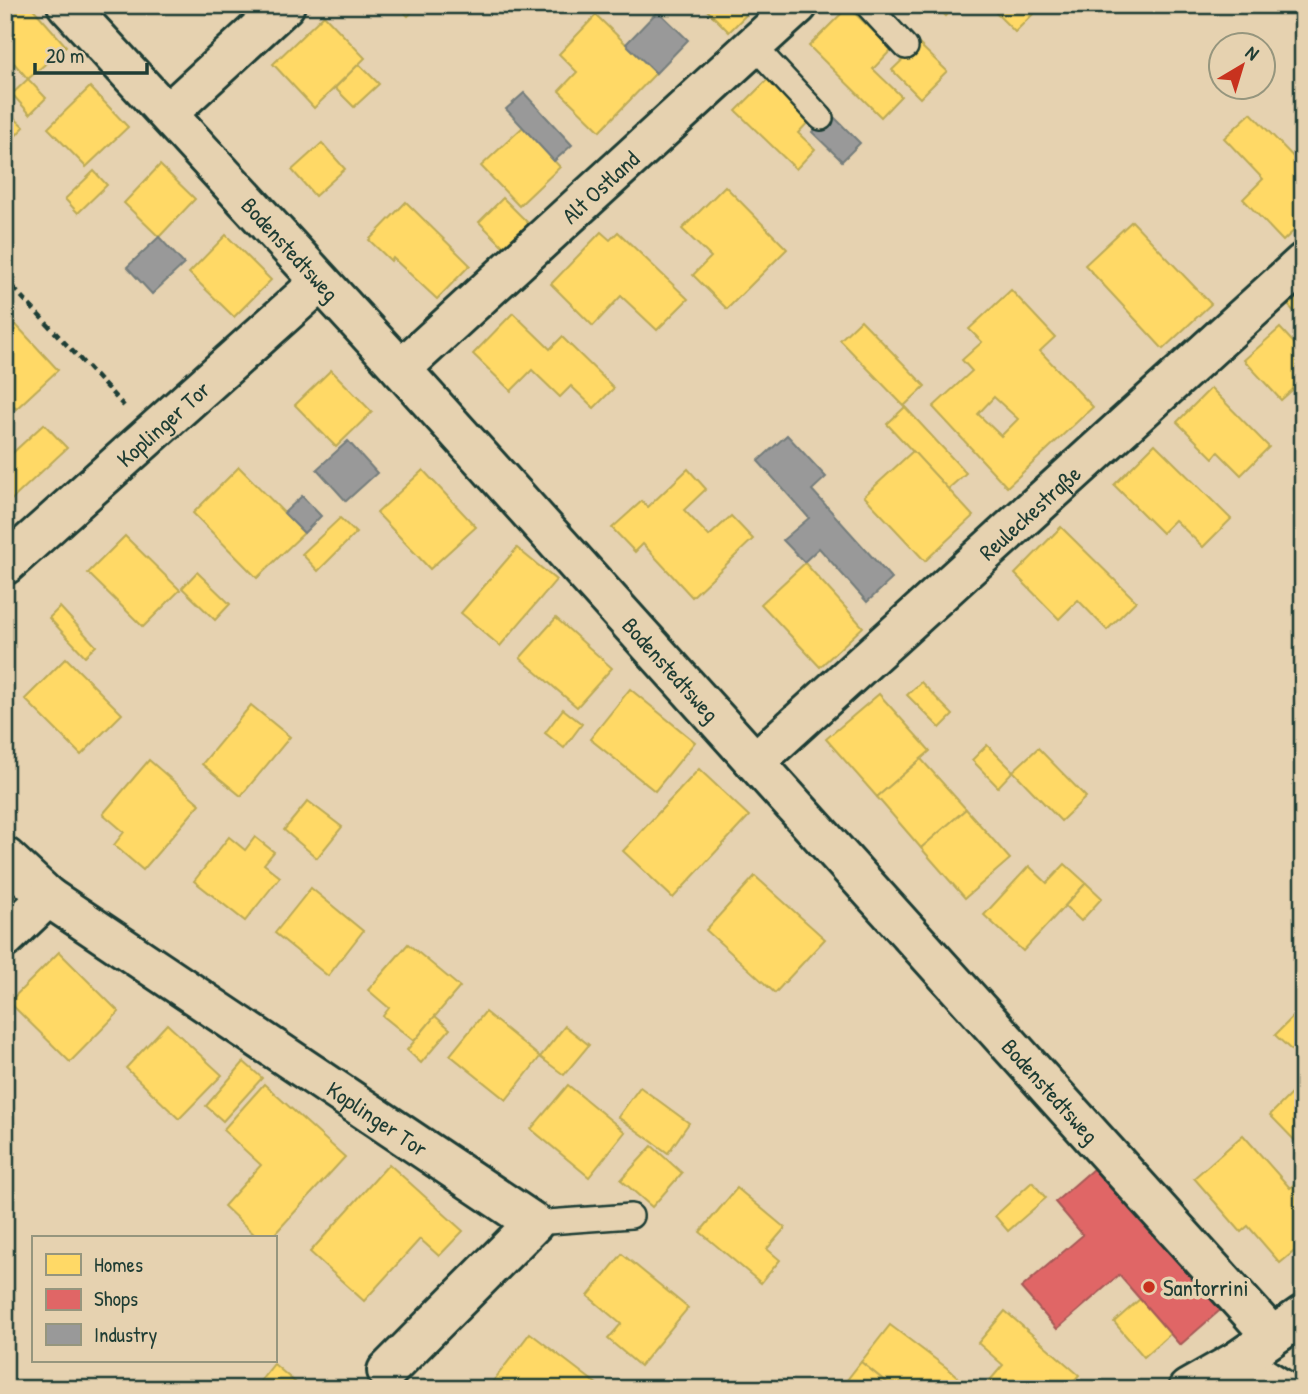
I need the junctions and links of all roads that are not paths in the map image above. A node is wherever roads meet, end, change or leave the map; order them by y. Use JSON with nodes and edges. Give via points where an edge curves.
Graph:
{"nodes":[{"id":1,"x":67,"y":5,"type":"edge"},
{"id":2,"x":285,"y":5,"type":"edge"},
{"id":3,"x":798,"y":5,"type":"edge"},
{"id":4,"x":867,"y":5,"type":"edge"},
{"id":5,"x":754,"y":46,"type":"junction"},
{"id":6,"x":905,"y":47,"type":"dead end"},
{"id":7,"x":168,"y":113,"type":"junction"},
{"id":8,"x":821,"y":118,"type":"dead end"},
{"id":9,"x":1303,"y":263,"type":"edge"},
{"id":10,"x":319,"y":283,"type":"junction"},
{"id":11,"x":401,"y":369,"type":"junction"},
{"id":12,"x":5,"y":565,"type":"edge"},
{"id":13,"x":755,"y":762,"type":"junction"},
{"id":14,"x":5,"y":858,"type":"edge"},
{"id":15,"x":48,"y":897,"type":"junction"},
{"id":16,"x":5,"y":937,"type":"edge"},
{"id":17,"x":631,"y":1216,"type":"dead end"},
{"id":18,"x":534,"y":1223,"type":"junction"},
{"id":19,"x":1303,"y":1314,"type":"edge"},
{"id":20,"x":1272,"y":1336,"type":"junction"},
{"id":21,"x":1237,"y":1361,"type":"junction"},
{"id":22,"x":387,"y":1371,"type":"dead end"},
{"id":23,"x":1188,"y":1389,"type":"edge"},
{"id":24,"x":1281,"y":1389,"type":"edge"}],
"edges":[{"from":1,"to":7,"type":"street","name":"Bodenstedtsweg"},
{"from":2,"to":7,"type":"street"},
{"from":3,"to":5,"type":"street","name":"Alt Ostland"},
{"from":4,"to":6,"type":"lane"},
{"from":5,"to":8,"type":"lane"},
{"from":5,"to":11,"type":"street","name":"Alt Ostland"},
{"from":7,"to":10,"type":"street","name":"Bodenstedtsweg"},
{"from":9,"to":13,"type":"street","name":"Reuleckestraße"},
{"from":10,"to":11,"type":"street","name":"Bodenstedtsweg"},
{"from":10,"to":12,"type":"street","name":"Koplinger Tor"},
{"from":11,"to":13,"type":"street","name":"Bodenstedtsweg"},
{"from":13,"to":20,"type":"street","name":"Bodenstedtsweg"},
{"from":14,"to":15,"type":"street","name":"Koplinger Tor"},
{"from":15,"to":16,"type":"street"},
{"from":15,"to":18,"type":"street","name":"Koplinger Tor"},
{"from":17,"to":18,"type":"lane"},
{"from":18,"to":22,"type":"street"},
{"from":19,"to":20,"type":"street"},
{"from":20,"to":21,"type":"street"},
{"from":21,"to":23,"type":"street"},
{"from":21,"to":24,"type":"street"}]}
